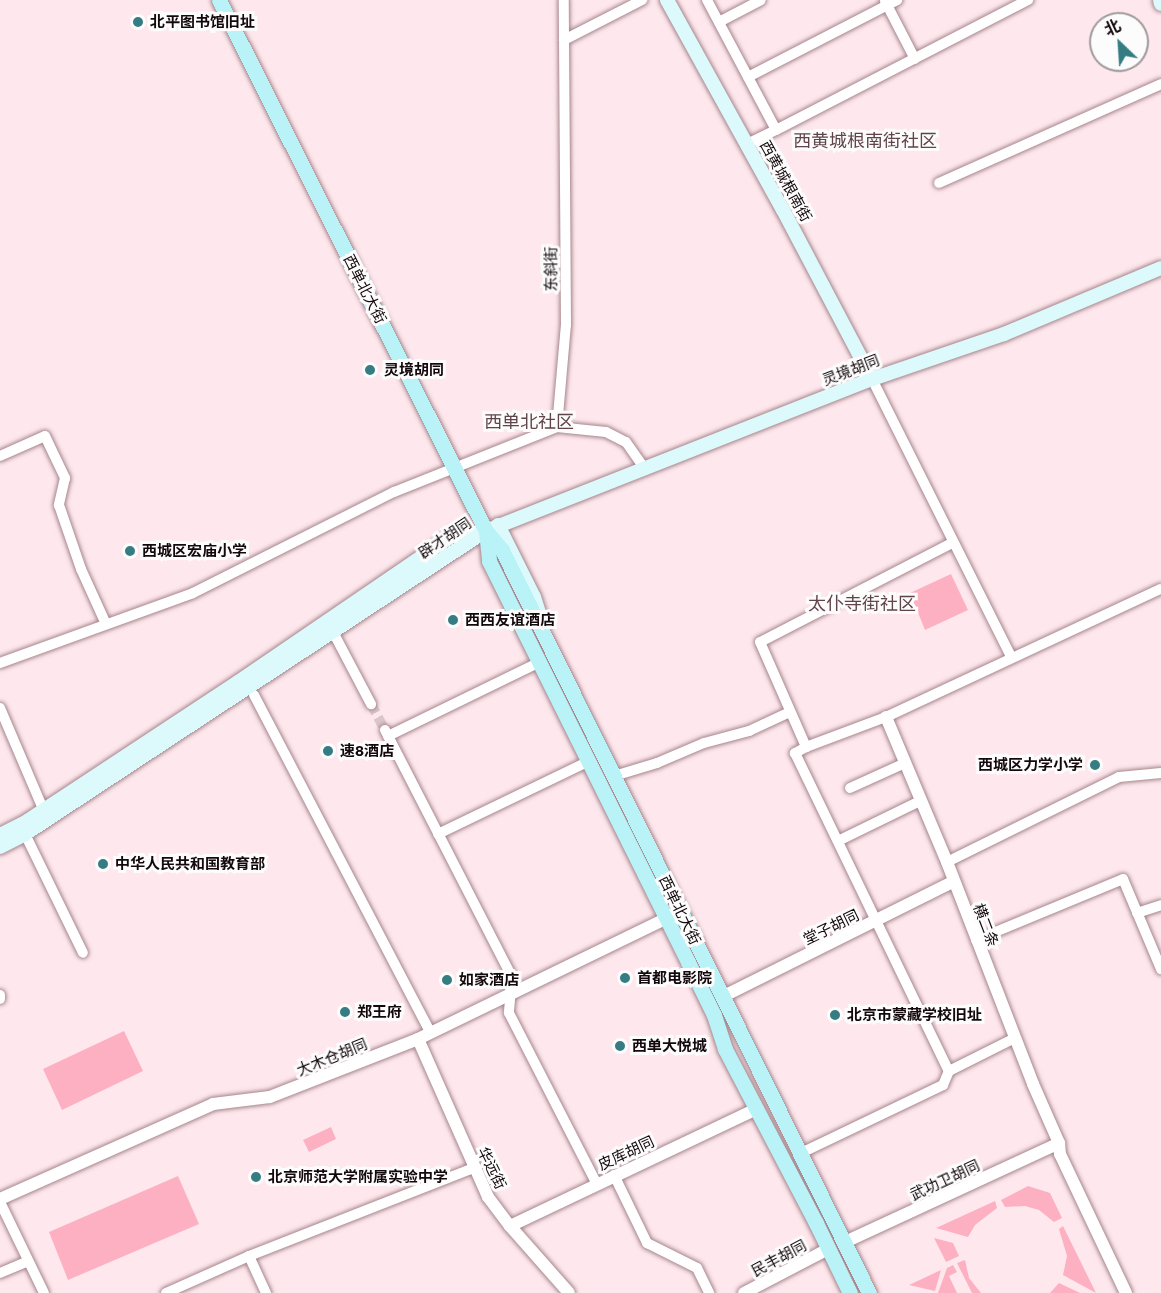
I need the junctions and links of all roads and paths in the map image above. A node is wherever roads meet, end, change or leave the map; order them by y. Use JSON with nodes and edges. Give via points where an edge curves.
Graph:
{"nodes":[{"id":1,"x":219,"y":0,"type":"edge"},
{"id":2,"x":564,"y":0,"type":"edge"},
{"id":3,"x":642,"y":0,"type":"edge"},
{"id":4,"x":667,"y":0,"type":"edge"},
{"id":5,"x":707,"y":0,"type":"edge"},
{"id":6,"x":761,"y":0,"type":"edge"},
{"id":7,"x":1028,"y":0,"type":"edge"},
{"id":8,"x":889,"y":2,"type":"edge"},
{"id":9,"x":719,"y":22,"type":"junction"},
{"id":10,"x":564,"y":40,"type":"junction"},
{"id":11,"x":915,"y":59,"type":"junction"},
{"id":12,"x":748,"y":76,"type":"junction"},
{"id":13,"x":1161,"y":84,"type":"edge"},
{"id":14,"x":776,"y":130,"type":"junction"},
{"id":15,"x":747,"y":144,"type":"junction"},
{"id":16,"x":939,"y":183,"type":"dead end"},
{"id":17,"x":1161,"y":267,"type":"edge"},
{"id":18,"x":872,"y":379,"type":"junction"},
{"id":19,"x":556,"y":427,"type":"junction"},
{"id":20,"x":0,"y":456,"type":"edge"},
{"id":21,"x":453,"y":468,"type":"junction"},
{"id":22,"x":644,"y":468,"type":"junction"},
{"id":23,"x":492,"y":528,"type":"junction"},
{"id":24,"x":952,"y":543,"type":"junction"},
{"id":25,"x":1161,"y":589,"type":"edge"},
{"id":26,"x":106,"y":624,"type":"junction"},
{"id":27,"x":332,"y":630,"type":"junction"},
{"id":28,"x":1011,"y":657,"type":"junction"},
{"id":29,"x":540,"y":662,"type":"junction"},
{"id":30,"x":0,"y":663,"type":"edge"},
{"id":31,"x":254,"y":695,"type":"dead end"},
{"id":32,"x":371,"y":704,"type":"tunnel mouth"},
{"id":33,"x":0,"y":708,"type":"edge"},
{"id":34,"x":790,"y":712,"type":"junction"},
{"id":35,"x":886,"y":717,"type":"junction"},
{"id":36,"x":806,"y":747,"type":"junction"},
{"id":37,"x":589,"y":761,"type":"junction"},
{"id":38,"x":905,"y":764,"type":"junction"},
{"id":39,"x":1161,"y":773,"type":"edge"},
{"id":40,"x":614,"y":776,"type":"junction"},
{"id":41,"x":850,"y":788,"type":"dead end"},
{"id":42,"x":920,"y":801,"type":"junction"},
{"id":43,"x":45,"y":815,"type":"junction"},
{"id":44,"x":25,"y":834,"type":"junction"},
{"id":45,"x":438,"y":834,"type":"junction"},
{"id":46,"x":0,"y":835,"type":"edge"},
{"id":47,"x":840,"y":840,"type":"dead end"},
{"id":48,"x":0,"y":847,"type":"edge"},
{"id":49,"x":947,"y":862,"type":"junction"},
{"id":50,"x":953,"y":882,"type":"junction"},
{"id":51,"x":1161,"y":905,"type":"edge"},
{"id":52,"x":1137,"y":913,"type":"junction"},
{"id":53,"x":667,"y":918,"type":"junction"},
{"id":54,"x":878,"y":921,"type":"junction"},
{"id":55,"x":976,"y":940,"type":"junction"},
{"id":56,"x":83,"y":953,"type":"dead end"},
{"id":57,"x":1161,"y":969,"type":"edge"},
{"id":58,"x":511,"y":995,"type":"junction"},
{"id":59,"x":722,"y":997,"type":"junction"},
{"id":60,"x":430,"y":1031,"type":"junction"},
{"id":61,"x":1015,"y":1038,"type":"junction"},
{"id":62,"x":418,"y":1039,"type":"junction"},
{"id":63,"x":950,"y":1071,"type":"junction"},
{"id":64,"x":756,"y":1109,"type":"junction"},
{"id":65,"x":1059,"y":1143,"type":"junction"},
{"id":66,"x":799,"y":1154,"type":"junction"},
{"id":67,"x":474,"y":1168,"type":"junction"},
{"id":68,"x":614,"y":1175,"type":"junction"},
{"id":69,"x":597,"y":1184,"type":"junction"},
{"id":70,"x":0,"y":1201,"type":"edge"},
{"id":71,"x":510,"y":1226,"type":"junction"},
{"id":72,"x":843,"y":1243,"type":"junction"},
{"id":73,"x":828,"y":1249,"type":"junction"},
{"id":74,"x":249,"y":1257,"type":"junction"},
{"id":75,"x":28,"y":1261,"type":"junction"},
{"id":76,"x":0,"y":1273,"type":"edge"},
{"id":77,"x":44,"y":1293,"type":"edge"},
{"id":78,"x":166,"y":1293,"type":"edge"},
{"id":79,"x":266,"y":1293,"type":"edge"},
{"id":80,"x":568,"y":1293,"type":"edge"},
{"id":81,"x":709,"y":1293,"type":"edge"},
{"id":82,"x":744,"y":1293,"type":"edge"},
{"id":83,"x":850,"y":1293,"type":"edge"},
{"id":84,"x":869,"y":1293,"type":"edge"},
{"id":85,"x":1126,"y":1293,"type":"edge"},
{"id":86,"x":1133,"y":1293,"type":"edge"}],
"edges":[{"from":1,"to":21,"type":"main road","name":"西单北大街"},
{"from":2,"to":10,"type":"street","name":"东斜街"},
{"from":3,"to":10,"type":"street"},
{"from":4,"to":15,"type":"main road","name":"西黄城根南街"},
{"from":5,"to":9,"type":"street"},
{"from":6,"to":9,"type":"street"},
{"from":7,"to":11,"type":"street"},
{"from":8,"to":11,"type":"street"},
{"from":8,"to":12,"type":"street"},
{"from":9,"to":12,"type":"street"},
{"from":10,"to":19,"type":"street","name":"东斜街","via":[[566,325]]},
{"from":11,"to":14,"type":"street"},
{"from":12,"to":14,"type":"street"},
{"from":13,"to":16,"type":"street"},
{"from":14,"to":15,"type":"street"},
{"from":15,"to":18,"type":"main road","name":"西黄城根南街"},
{"from":17,"to":18,"type":"main road","name":"灵境胡同","via":[[1004,333]]},
{"from":18,"to":22,"type":"main road","name":"灵境胡同"},
{"from":18,"to":24,"type":"street"},
{"from":19,"to":21,"type":"street"},
{"from":19,"to":22,"type":"street","via":[[606,432],[626,442]]},
{"from":20,"to":26,"type":"street","via":[[45,436],[65,478],[59,505],[81,569]]},
{"from":21,"to":23,"type":"main road","name":"西单北大街"},
{"from":21,"to":26,"type":"street","via":[[394,492],[193,593]]},
{"from":22,"to":23,"type":"main road","name":"灵境胡同"},
{"from":23,"to":27,"type":"main road","name":"辟才胡同"},
{"from":23,"to":29,"type":"main road","name":"西单北大街","via":[[489,561]]},
{"from":23,"to":40,"type":"main road","name":"西单北大街"},
{"from":23,"to":43,"type":"main road","name":"辟才胡同","via":[[452,536]]},
{"from":24,"to":28,"type":"street"},
{"from":24,"to":34,"type":"street","via":[[760,642]]},
{"from":25,"to":28,"type":"street"},
{"from":26,"to":30,"type":"street"},
{"from":27,"to":32,"type":"street"},
{"from":27,"to":43,"type":"main road","name":"辟才胡同"},
{"from":28,"to":35,"type":"street"},
{"from":29,"to":37,"type":"main road","name":"西单北大街"},
{"from":29,"to":45,"type":"street","via":[[386,733]]},
{"from":31,"to":60,"type":"street"},
{"from":33,"to":43,"type":"street"},
{"from":34,"to":36,"type":"street"},
{"from":34,"to":40,"type":"street","via":[[749,731]]},
{"from":35,"to":36,"type":"street"},
{"from":35,"to":38,"type":"street","name":"横二条"},
{"from":36,"to":54,"type":"street","via":[[795,753]]},
{"from":37,"to":45,"type":"street"},
{"from":37,"to":53,"type":"main road","name":"西单北大街"},
{"from":38,"to":41,"type":"street"},
{"from":38,"to":42,"type":"street","name":"横二条"},
{"from":39,"to":49,"type":"street","via":[[1119,777]]},
{"from":40,"to":59,"type":"main road","name":"西单北大街"},
{"from":42,"to":47,"type":"street"},
{"from":42,"to":49,"type":"street","name":"横二条"},
{"from":43,"to":44,"type":"main road","name":"辟才胡同"},
{"from":43,"to":46,"type":"main road","name":"辟才胡同"},
{"from":44,"to":48,"type":"main road","name":"辟才胡同"},
{"from":44,"to":56,"type":"street"},
{"from":45,"to":58,"type":"street","via":[[512,977]]},
{"from":49,"to":50,"type":"street","name":"横二条"},
{"from":50,"to":54,"type":"street","name":"堂子胡同"},
{"from":50,"to":55,"type":"street","name":"横二条"},
{"from":51,"to":52,"type":"street"},
{"from":52,"to":55,"type":"street","via":[[1123,879]]},
{"from":52,"to":57,"type":"street"},
{"from":53,"to":58,"type":"street","name":"大木仓胡同"},
{"from":53,"to":64,"type":"main road","name":"西单北大街"},
{"from":54,"to":59,"type":"street","name":"堂子胡同"},
{"from":54,"to":63,"type":"street"},
{"from":55,"to":61,"type":"street","name":"横二条"},
{"from":58,"to":60,"type":"street","name":"大木仓胡同"},
{"from":58,"to":69,"type":"street","via":[[509,1013]]},
{"from":59,"to":66,"type":"main road","name":"西单北大街"},
{"from":60,"to":62,"type":"street","name":"大木仓胡同"},
{"from":61,"to":63,"type":"street"},
{"from":61,"to":65,"type":"street","name":"横二条"},
{"from":62,"to":67,"type":"street","name":"华远街"},
{"from":62,"to":70,"type":"street","name":"大木仓胡同","via":[[270,1097],[213,1104]]},
{"from":63,"to":66,"type":"street","via":[[943,1085]]},
{"from":64,"to":68,"type":"street","name":"皮库胡同"},
{"from":64,"to":73,"type":"main road","name":"西单北大街"},
{"from":65,"to":72,"type":"street","name":"武功卫胡同"},
{"from":65,"to":85,"type":"street","name":"横二条","via":[[1064,1162]]},
{"from":65,"to":86,"type":"street","name":"横二条","via":[[1067,1151]]},
{"from":66,"to":72,"type":"main road","name":"西单北大街"},
{"from":67,"to":71,"type":"street","name":"华远街","via":[[488,1197]]},
{"from":67,"to":74,"type":"street"},
{"from":68,"to":69,"type":"street","name":"皮库胡同"},
{"from":68,"to":81,"type":"street","via":[[647,1243],[697,1268]]},
{"from":69,"to":71,"type":"street","name":"皮库胡同"},
{"from":70,"to":75,"type":"street"},
{"from":71,"to":80,"type":"street","name":"华远街"},
{"from":72,"to":84,"type":"main road","name":"西单北大街"},
{"from":73,"to":82,"type":"street","name":"民丰胡同"},
{"from":73,"to":83,"type":"main road","name":"西单北大街"},
{"from":74,"to":78,"type":"street"},
{"from":74,"to":79,"type":"street"},
{"from":75,"to":76,"type":"street"},
{"from":75,"to":77,"type":"street"}]}
